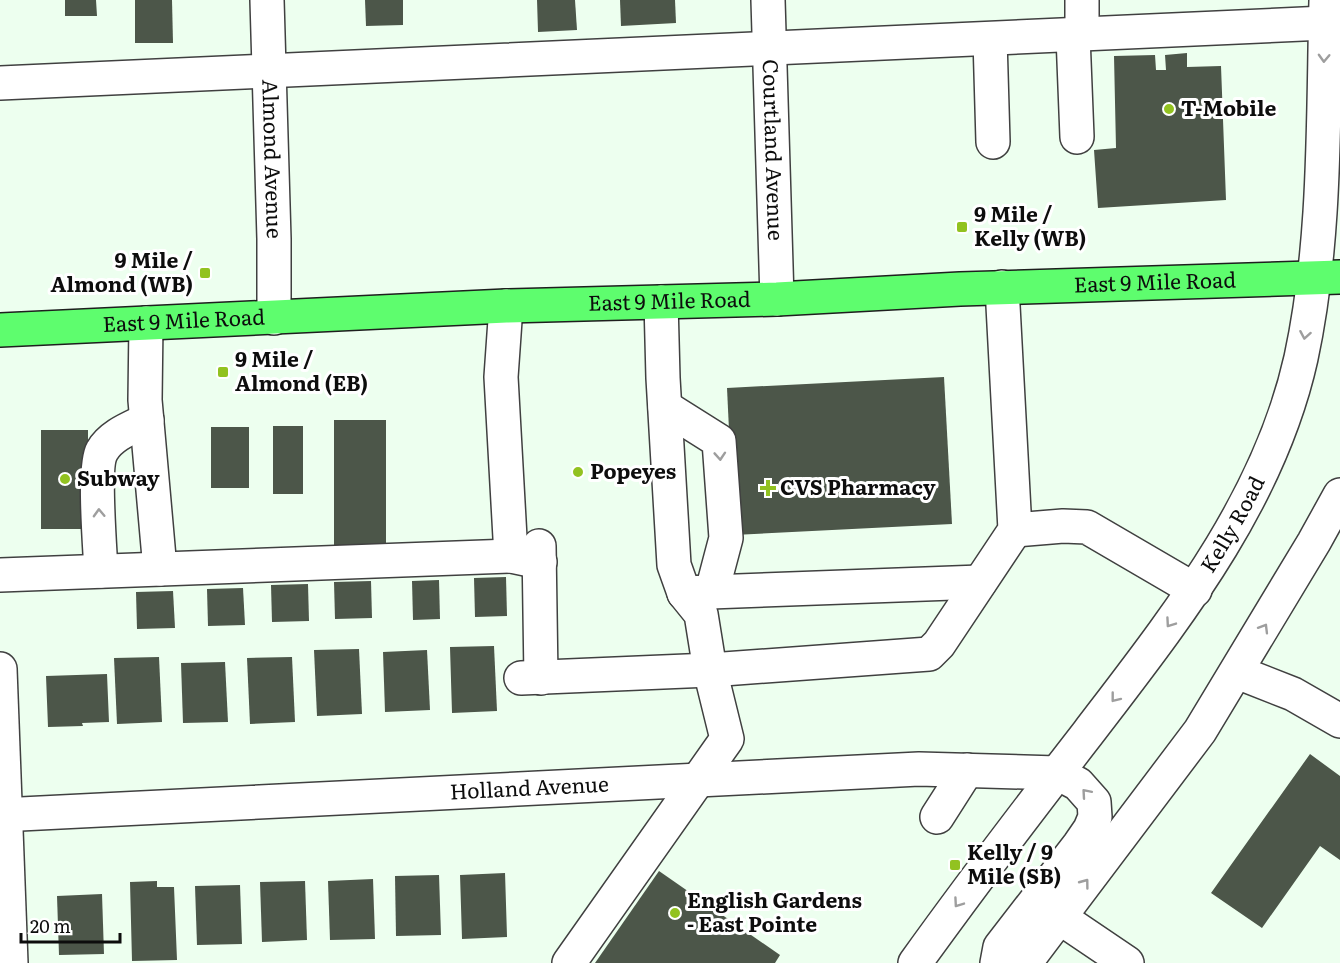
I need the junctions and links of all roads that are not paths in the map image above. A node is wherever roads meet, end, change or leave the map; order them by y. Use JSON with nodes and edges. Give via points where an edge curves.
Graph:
{"nodes":[{"id":1,"x":267,"y":0,"type":"edge"},
{"id":2,"x":768,"y":0,"type":"edge"},
{"id":3,"x":1082,"y":0,"type":"edge"},
{"id":4,"x":1326,"y":11,"type":"edge"},
{"id":5,"x":1196,"y":14,"type":"edge"},
{"id":6,"x":1078,"y":35,"type":"junction"},
{"id":7,"x":990,"y":39,"type":"junction"},
{"id":8,"x":769,"y":51,"type":"junction"},
{"id":9,"x":268,"y":70,"type":"junction"},
{"id":10,"x":0,"y":83,"type":"edge"},
{"id":11,"x":1077,"y":137,"type":"dead end"},
{"id":12,"x":993,"y":142,"type":"dead end"},
{"id":13,"x":1327,"y":277,"type":"edge"},
{"id":14,"x":1002,"y":287,"type":"junction"},
{"id":15,"x":777,"y":299,"type":"junction"},
{"id":16,"x":661,"y":302,"type":"junction"},
{"id":17,"x":506,"y":306,"type":"junction"},
{"id":18,"x":274,"y":318,"type":"junction"},
{"id":19,"x":146,"y":323,"type":"junction"},
{"id":20,"x":0,"y":330,"type":"edge"},
{"id":21,"x":665,"y":406,"type":"junction"},
{"id":22,"x":147,"y":420,"type":"junction"},
{"id":23,"x":1340,"y":495,"type":"edge"},
{"id":24,"x":1331,"y":528,"type":"edge"},
{"id":25,"x":1015,"y":530,"type":"junction"},
{"id":26,"x":530,"y":555,"type":"junction"},
{"id":27,"x":160,"y":569,"type":"junction"},
{"id":28,"x":101,"y":571,"type":"junction"},
{"id":29,"x":0,"y":575,"type":"edge"},
{"id":30,"x":980,"y":582,"type":"junction"},
{"id":31,"x":1195,"y":590,"type":"junction"},
{"id":32,"x":698,"y":592,"type":"junction"},
{"id":33,"x":0,"y":669,"type":"edge"},
{"id":34,"x":710,"y":670,"type":"junction"},
{"id":35,"x":1237,"y":672,"type":"junction"},
{"id":36,"x":1336,"y":711,"type":"edge"},
{"id":37,"x":967,"y":770,"type":"junction"},
{"id":38,"x":1057,"y":773,"type":"junction"},
{"id":39,"x":699,"y":780,"type":"junction"},
{"id":40,"x":3,"y":815,"type":"edge"},
{"id":41,"x":937,"y":817,"type":"dead end"},
{"id":42,"x":1059,"y":917,"type":"junction"},
{"id":43,"x":916,"y":962,"type":"edge"},
{"id":44,"x":11,"y":963,"type":"edge"},
{"id":45,"x":569,"y":963,"type":"edge"},
{"id":46,"x":997,"y":963,"type":"edge"},
{"id":47,"x":1025,"y":963,"type":"edge"},
{"id":48,"x":1127,"y":963,"type":"edge"}],
"edges":[{"from":1,"to":9,"type":"street","name":"Almond Avenue"},
{"from":2,"to":8,"type":"street","name":"Courtland Avenue"},
{"from":3,"to":6,"type":"street"},
{"from":4,"to":5,"type":"street"},
{"from":4,"to":13,"type":"street","name":"Kelly Road","one_way":true,"via":[[1320,200]]},
{"from":5,"to":6,"type":"street"},
{"from":6,"to":7,"type":"street"},
{"from":6,"to":11,"type":"street"},
{"from":7,"to":8,"type":"street"},
{"from":7,"to":12,"type":"street"},
{"from":8,"to":9,"type":"street"},
{"from":8,"to":15,"type":"street","name":"Courtland Avenue"},
{"from":9,"to":10,"type":"street"},
{"from":9,"to":18,"type":"street","name":"Almond Avenue"},
{"from":13,"to":14,"type":"main road","name":"East 9 Mile Road"},
{"from":13,"to":31,"type":"street","name":"Kelly Road","one_way":true,"via":[[1275,444],[1244,509]]},
{"from":14,"to":15,"type":"main road","name":"East 9 Mile Road"},
{"from":14,"to":25,"type":"street"},
{"from":15,"to":16,"type":"main road","name":"East 9 Mile Road"},
{"from":16,"to":17,"type":"main road","name":"East 9 Mile Road"},
{"from":16,"to":21,"type":"street"},
{"from":17,"to":18,"type":"main road","name":"East 9 Mile Road"},
{"from":17,"to":26,"type":"street","via":[[501,377]]},
{"from":18,"to":19,"type":"main road","name":"East 9 Mile Road"},
{"from":19,"to":20,"type":"main road","name":"East 9 Mile Road"},
{"from":19,"to":22,"type":"street"},
{"from":21,"to":32,"type":"street","via":[[674,565]]},
{"from":21,"to":32,"type":"street","one_way":true,"via":[[719,441],[726,538]]},
{"from":22,"to":27,"type":"street"},
{"from":28,"to":22,"type":"street","one_way":true,"via":[[97,471],[101,452],[113,437]]},
{"from":23,"to":24,"type":"street"},
{"from":35,"to":24,"type":"street","one_way":true},
{"from":25,"to":30,"type":"street"},
{"from":25,"to":31,"type":"street","via":[[1087,527]]},
{"from":26,"to":27,"type":"street"},
{"from":26,"to":34,"type":"street","via":[[531,678]]},
{"from":27,"to":28,"type":"street"},
{"from":28,"to":29,"type":"street"},
{"from":30,"to":32,"type":"street"},
{"from":30,"to":34,"type":"street","via":[[929,654]]},
{"from":31,"to":38,"type":"street","name":"Kelly Road","one_way":true},
{"from":32,"to":34,"type":"street"},
{"from":33,"to":40,"type":"street"},
{"from":34,"to":39,"type":"street","via":[[727,739]]},
{"from":35,"to":36,"type":"street"},
{"from":42,"to":35,"type":"street","one_way":true,"via":[[1200,731]]},
{"from":37,"to":38,"type":"street","name":"Holland Avenue"},
{"from":37,"to":39,"type":"street","name":"Holland Avenue"},
{"from":37,"to":41,"type":"street"},
{"from":38,"to":43,"type":"street","name":"Kelly Road","one_way":true},
{"from":46,"to":38,"type":"street","one_way":true,"via":[[1000,947],[1079,845],[1095,817],[1094,802],[1086,792]]},
{"from":39,"to":40,"type":"street","name":"Holland Avenue"},
{"from":39,"to":45,"type":"street"},
{"from":40,"to":44,"type":"street"},
{"from":42,"to":47,"type":"street"},
{"from":42,"to":48,"type":"street"}]}
